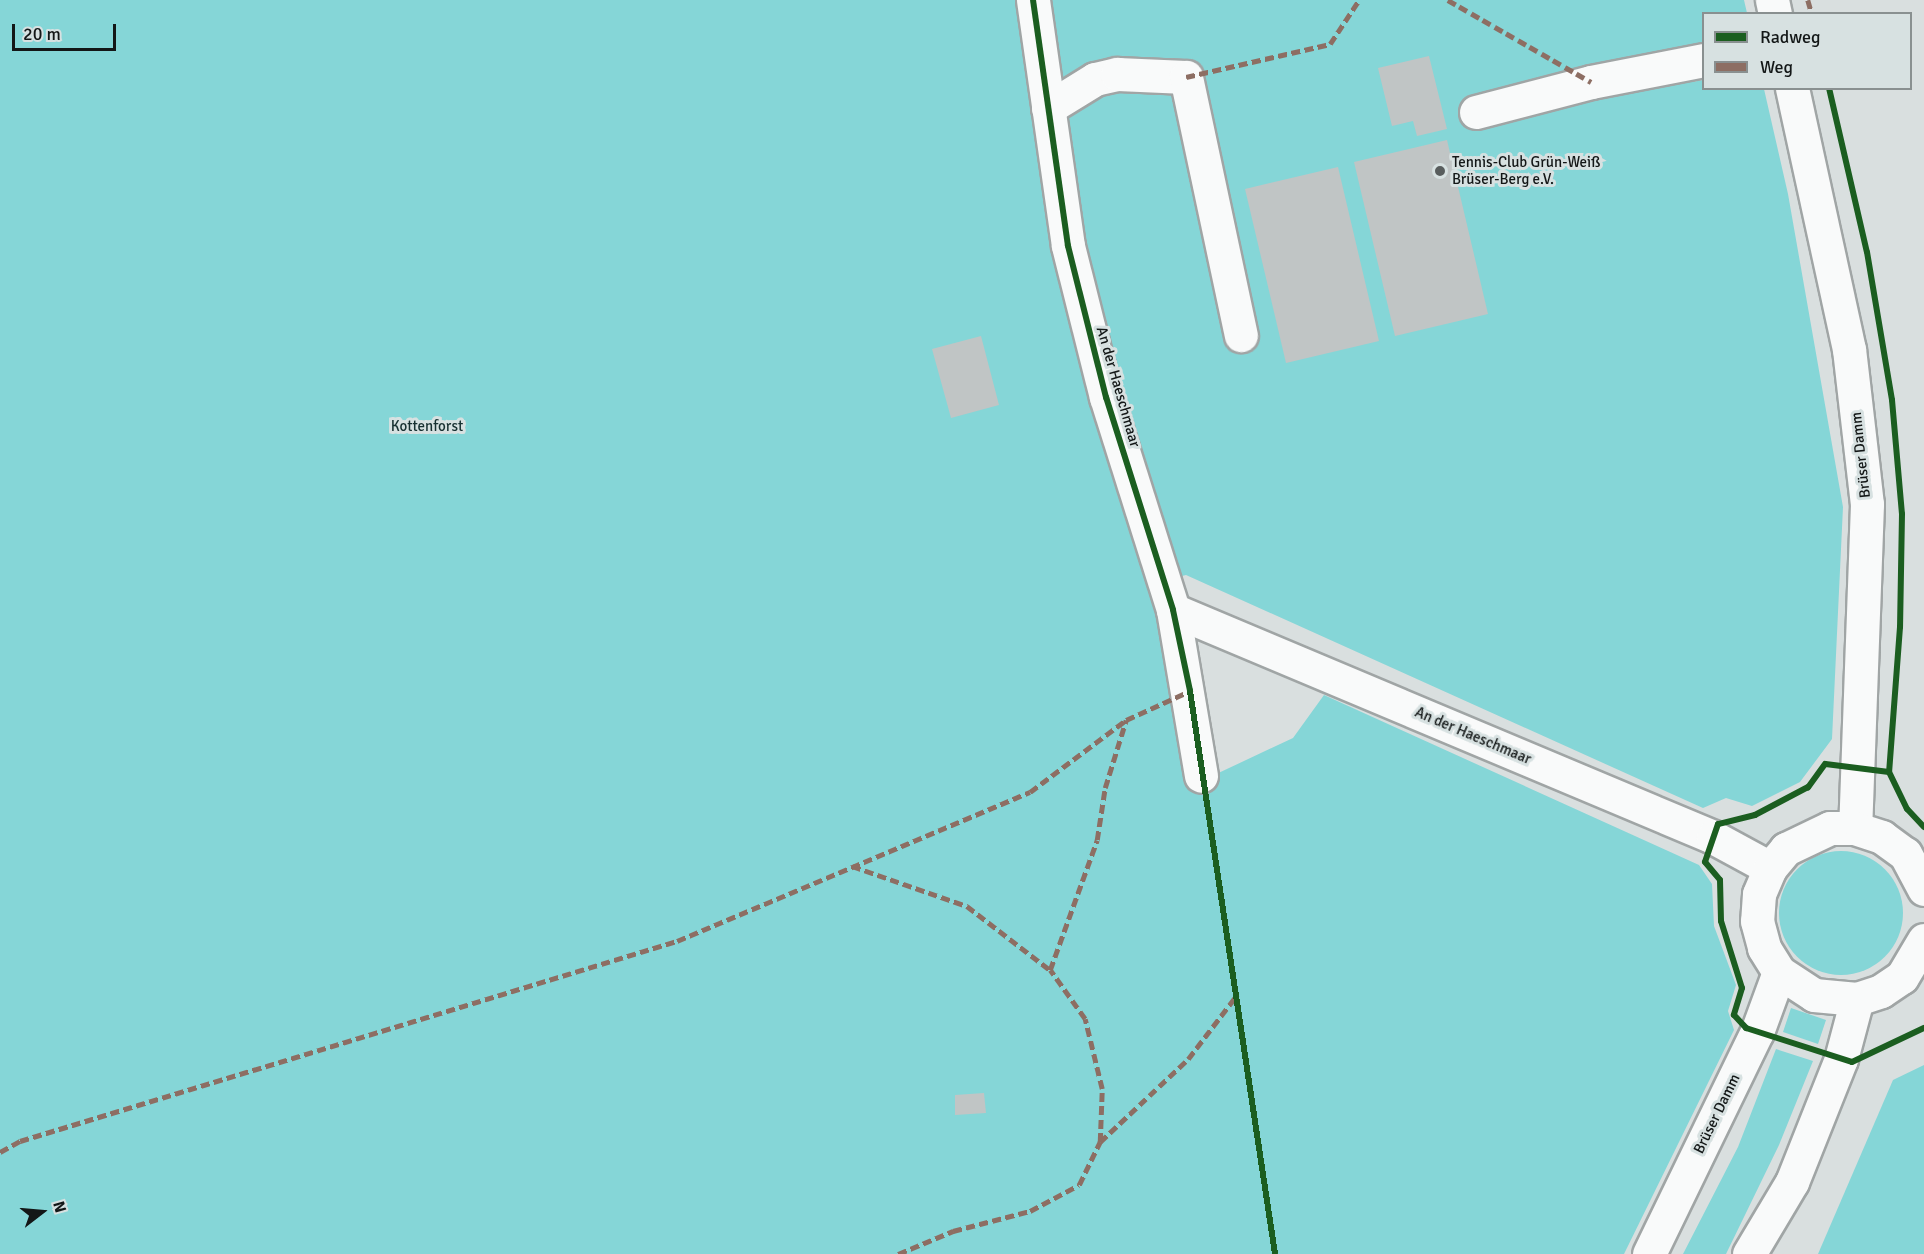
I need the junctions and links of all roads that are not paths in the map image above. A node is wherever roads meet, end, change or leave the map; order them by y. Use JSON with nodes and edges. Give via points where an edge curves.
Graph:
{"nodes":[{"id":1,"x":1033,"y":0,"type":"edge"},
{"id":2,"x":1702,"y":60,"type":"edge"},
{"id":3,"x":1792,"y":90,"type":"edge"},
{"id":4,"x":1047,"y":108,"type":"junction"},
{"id":5,"x":1476,"y":112,"type":"dead end"},
{"id":6,"x":1241,"y":335,"type":"dead end"},
{"id":7,"x":1173,"y":610,"type":"junction"},
{"id":8,"x":1201,"y":776,"type":"dead end"},
{"id":9,"x":1855,"y":828,"type":"junction"},
{"id":10,"x":1770,"y":868,"type":"junction"},
{"id":11,"x":1924,"y":889,"type":"edge"},
{"id":12,"x":1924,"y":940,"type":"edge"},
{"id":13,"x":1779,"y":972,"type":"junction"},
{"id":14,"x":1857,"y":999,"type":"junction"},
{"id":15,"x":1650,"y":1254,"type":"edge"},
{"id":16,"x":1749,"y":1254,"type":"edge"}],
"edges":[{"from":1,"to":4,"type":"street","name":"An der Haeschmaar"},
{"from":2,"to":5,"type":"street","via":[[1591,82]]},
{"from":3,"to":9,"type":"street","name":"Brüser Damm","via":[[1849,349],[1867,504]]},
{"from":4,"to":6,"type":"street","via":[[1095,79],[1117,74],[1186,77]]},
{"from":4,"to":7,"type":"street","name":"An der Haeschmaar","via":[[1071,258],[1106,397]]},
{"from":7,"to":8,"type":"street","name":"An der Haeschmaar"},
{"from":7,"to":10,"type":"street","name":"An der Haeschmaar","via":[[1713,837]]},
{"from":9,"to":10,"type":"street","via":[[1830,828],[1807,836],[1786,849]]},
{"from":9,"to":11,"type":"street","via":[[1882,837],[1905,854]]},
{"from":10,"to":13,"type":"street","via":[[1759,894],[1757,921],[1764,948]]},
{"from":12,"to":14,"type":"street","via":[[1902,977],[1881,991]]},
{"from":13,"to":14,"type":"street","via":[[1814,995]]},
{"from":13,"to":15,"type":"street","name":"Brüser Damm","via":[[1757,1032]]},
{"from":14,"to":16,"type":"street","via":[[1841,1059],[1792,1182]]}]}
